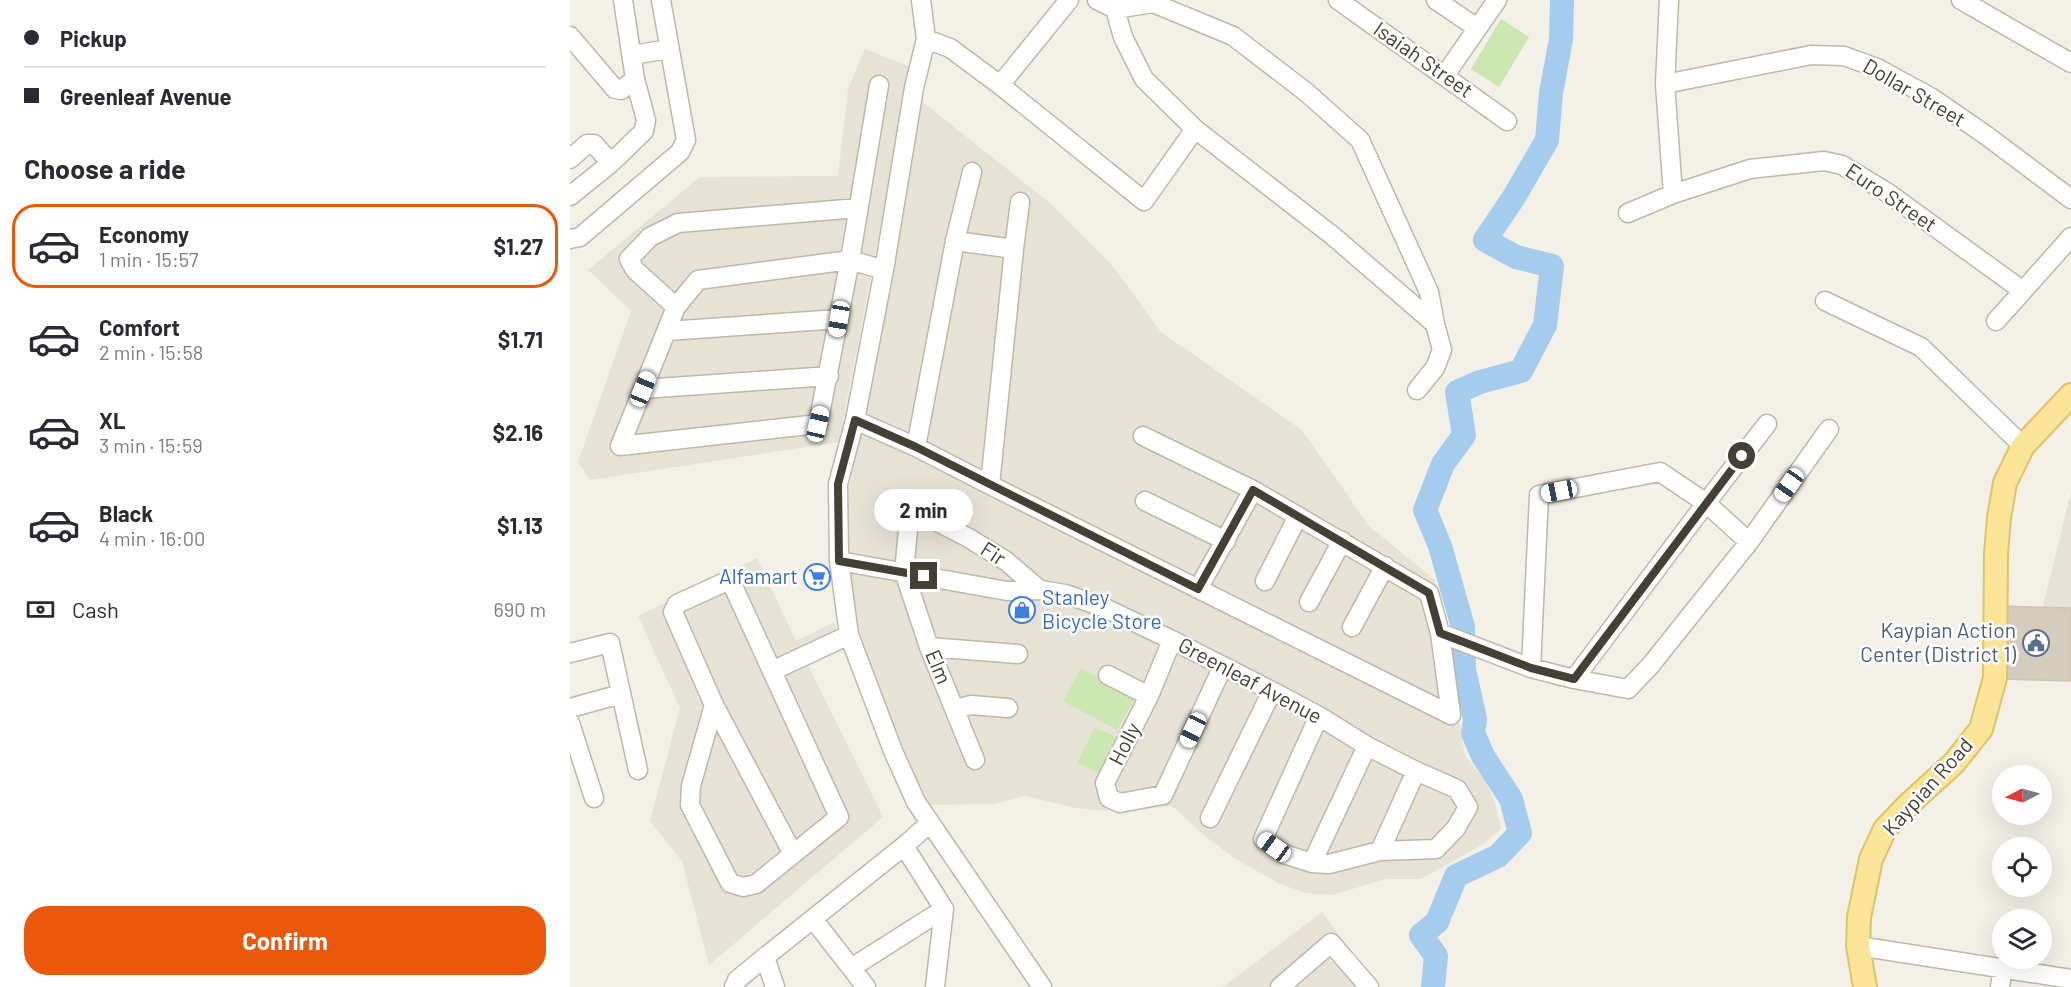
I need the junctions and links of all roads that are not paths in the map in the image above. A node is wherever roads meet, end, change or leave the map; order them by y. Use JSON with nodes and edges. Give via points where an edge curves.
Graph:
{"nodes":[{"id":1,"x":623,"y":0,"type":"edge"},
{"id":2,"x":661,"y":0,"type":"edge"},
{"id":3,"x":921,"y":0,"type":"edge"},
{"id":4,"x":1069,"y":0,"type":"edge"},
{"id":5,"x":1097,"y":0,"type":"edge"},
{"id":6,"x":1338,"y":0,"type":"edge"},
{"id":7,"x":1436,"y":0,"type":"edge"},
{"id":8,"x":1497,"y":0,"type":"edge"},
{"id":9,"x":1669,"y":0,"type":"edge"},
{"id":10,"x":1961,"y":0,"type":"edge"},
{"id":11,"x":1978,"y":5,"type":"edge"},
{"id":12,"x":1116,"y":9,"type":"junction"},
{"id":13,"x":1478,"y":28,"type":"junction"},
{"id":14,"x":570,"y":36,"type":"edge"},
{"id":15,"x":926,"y":39,"type":"junction"},
{"id":16,"x":669,"y":49,"type":"junction"},
{"id":17,"x":632,"y":55,"type":"junction"},
{"id":18,"x":2071,"y":63,"type":"edge"},
{"id":19,"x":1445,"y":75,"type":"junction"},
{"id":20,"x":635,"y":79,"type":"junction"},
{"id":21,"x":1665,"y":84,"type":"junction"},
{"id":22,"x":879,"y":85,"type":"dead end"},
{"id":23,"x":1000,"y":85,"type":"junction"},
{"id":24,"x":1508,"y":121,"type":"dead end"},
{"id":25,"x":1196,"y":129,"type":"junction"},
{"id":26,"x":570,"y":159,"type":"edge"},
{"id":27,"x":611,"y":163,"type":"junction"},
{"id":28,"x":972,"y":172,"type":"dead end"},
{"id":29,"x":1673,"y":194,"type":"junction"},
{"id":30,"x":570,"y":196,"type":"edge"},
{"id":31,"x":2071,"y":199,"type":"edge"},
{"id":32,"x":1020,"y":202,"type":"dead end"},
{"id":33,"x":858,"y":208,"type":"junction"},
{"id":34,"x":1629,"y":213,"type":"dead end"},
{"id":35,"x":2071,"y":237,"type":"edge"},
{"id":36,"x":570,"y":238,"type":"edge"},
{"id":37,"x":955,"y":241,"type":"junction"},
{"id":38,"x":1014,"y":249,"type":"junction"},
{"id":39,"x":850,"y":260,"type":"junction"},
{"id":40,"x":884,"y":270,"type":"junction"},
{"id":41,"x":2022,"y":291,"type":"junction"},
{"id":42,"x":1825,"y":301,"type":"dead end"},
{"id":43,"x":676,"y":307,"type":"junction"},
{"id":44,"x":839,"y":319,"type":"junction"},
{"id":45,"x":1996,"y":321,"type":"dead end"},
{"id":46,"x":1435,"y":324,"type":"junction"},
{"id":47,"x":667,"y":331,"type":"junction"},
{"id":48,"x":829,"y":375,"type":"junction"},
{"id":49,"x":643,"y":389,"type":"junction"},
{"id":50,"x":1417,"y":390,"type":"dead end"},
{"id":51,"x":2071,"y":396,"type":"edge"},
{"id":52,"x":855,"y":420,"type":"junction"},
{"id":53,"x":1767,"y":424,"type":"dead end"},
{"id":54,"x":1829,"y":429,"type":"dead end"},
{"id":55,"x":1143,"y":436,"type":"dead end"},
{"id":56,"x":2023,"y":446,"type":"junction"},
{"id":57,"x":916,"y":447,"type":"junction"},
{"id":58,"x":990,"y":485,"type":"junction"},
{"id":59,"x":1253,"y":490,"type":"junction"},
{"id":60,"x":1146,"y":501,"type":"dead end"},
{"id":61,"x":1706,"y":503,"type":"junction"},
{"id":62,"x":1298,"y":516,"type":"junction"},
{"id":63,"x":1226,"y":541,"type":"junction"},
{"id":64,"x":1342,"y":541,"type":"junction"},
{"id":65,"x":1749,"y":542,"type":"junction"},
{"id":66,"x":839,"y":561,"type":"junction"},
{"id":67,"x":1385,"y":566,"type":"junction"},
{"id":68,"x":904,"y":572,"type":"junction"},
{"id":69,"x":1265,"y":581,"type":"dead end"},
{"id":70,"x":1198,"y":589,"type":"junction"},
{"id":71,"x":1040,"y":590,"type":"junction"},
{"id":72,"x":1309,"y":602,"type":"dead end"},
{"id":73,"x":1352,"y":627,"type":"dead end"},
{"id":74,"x":849,"y":635,"type":"junction"},
{"id":75,"x":1444,"y":635,"type":"junction"},
{"id":76,"x":1172,"y":640,"type":"junction"},
{"id":77,"x":929,"y":647,"type":"junction"},
{"id":78,"x":570,"y":653,"type":"edge"},
{"id":79,"x":1018,"y":654,"type":"dead end"},
{"id":80,"x":1223,"y":666,"type":"junction"},
{"id":81,"x":1531,"y":668,"type":"junction"},
{"id":82,"x":772,"y":671,"type":"junction"},
{"id":83,"x":1108,"y":675,"type":"dead end"},
{"id":84,"x":1574,"y":679,"type":"junction"},
{"id":85,"x":1272,"y":691,"type":"junction"},
{"id":86,"x":621,"y":694,"type":"junction"},
{"id":87,"x":1149,"y":696,"type":"junction"},
{"id":88,"x":714,"y":705,"type":"junction"},
{"id":89,"x":570,"y":708,"type":"edge"},
{"id":90,"x":1008,"y":708,"type":"dead end"},
{"id":91,"x":956,"y":709,"type":"junction"},
{"id":92,"x":1319,"y":716,"type":"junction"},
{"id":93,"x":570,"y":723,"type":"edge"},
{"id":94,"x":1367,"y":746,"type":"junction"},
{"id":95,"x":975,"y":760,"type":"dead end"},
{"id":96,"x":638,"y":770,"type":"dead end"},
{"id":97,"x":1416,"y":771,"type":"junction"},
{"id":98,"x":594,"y":798,"type":"dead end"},
{"id":99,"x":1210,"y":818,"type":"dead end"},
{"id":100,"x":930,"y":824,"type":"junction"},
{"id":101,"x":904,"y":846,"type":"junction"},
{"id":102,"x":1380,"y":851,"type":"junction"},
{"id":103,"x":793,"y":854,"type":"junction"},
{"id":104,"x":1312,"y":863,"type":"junction"},
{"id":105,"x":944,"y":909,"type":"junction"},
{"id":106,"x":813,"y":919,"type":"junction"},
{"id":107,"x":1858,"y":946,"type":"junction"},
{"id":108,"x":765,"y":957,"type":"junction"},
{"id":109,"x":1992,"y":966,"type":"edge"},
{"id":110,"x":851,"y":968,"type":"junction"},
{"id":111,"x":2003,"y":969,"type":"edge"},
{"id":112,"x":2009,"y":969,"type":"edge"},
{"id":113,"x":2071,"y":979,"type":"edge"},
{"id":114,"x":734,"y":987,"type":"edge"},
{"id":115,"x":775,"y":987,"type":"edge"},
{"id":116,"x":866,"y":987,"type":"edge"},
{"id":117,"x":935,"y":987,"type":"edge"},
{"id":118,"x":1042,"y":987,"type":"edge"},
{"id":119,"x":1280,"y":987,"type":"edge"},
{"id":120,"x":1369,"y":987,"type":"edge"},
{"id":121,"x":1865,"y":987,"type":"edge"},
{"id":122,"x":2000,"y":987,"type":"edge"}],
"edges":[{"from":1,"to":17,"type":"street"},
{"from":2,"to":16,"type":"street"},
{"from":3,"to":15,"type":"street"},
{"from":4,"to":23,"type":"street"},
{"from":5,"to":12,"type":"street"},
{"from":6,"to":19,"type":"street","name":"Isaiah Street"},
{"from":7,"to":13,"type":"street"},
{"from":8,"to":13,"type":"street"},
{"from":9,"to":21,"type":"street"},
{"from":10,"to":11,"type":"street"},
{"from":11,"to":18,"type":"street"},
{"from":12,"to":25,"type":"street","via":[[1123,37],[1144,79]]},
{"from":12,"to":46,"type":"street","via":[[1153,3],[1233,36],[1360,140],[1429,292]]},
{"from":13,"to":19,"type":"street"},
{"from":14,"to":20,"type":"street","via":[[615,89],[621,90]]},
{"from":15,"to":23,"type":"street","via":[[950,48]]},
{"from":15,"to":40,"type":"street","via":[[914,88]]},
{"from":16,"to":17,"type":"street"},
{"from":16,"to":36,"type":"street","via":[[686,140],[680,152],[580,237]]},
{"from":17,"to":20,"type":"street"},
{"from":19,"to":24,"type":"street","name":"Isaiah Street"},
{"from":20,"to":27,"type":"street","via":[[646,120],[644,131]]},
{"from":21,"to":29,"type":"street"},
{"from":21,"to":31,"type":"street","name":"Dollar Street","via":[[1811,55],[1844,56],[1877,68],[1932,98]]},
{"from":22,"to":33,"type":"street"},
{"from":23,"to":25,"type":"street","via":[[1144,201]]},
{"from":25,"to":46,"type":"street","via":[[1334,236]]},
{"from":26,"to":27,"type":"street","via":[[587,144],[594,144]]},
{"from":27,"to":30,"type":"street"},
{"from":28,"to":37,"type":"street"},
{"from":29,"to":34,"type":"street","name":"Euro Street"},
{"from":29,"to":41,"type":"street","name":"Euro Street","via":[[1750,169],[1824,161],[1842,165],[1888,193]]},
{"from":32,"to":38,"type":"street"},
{"from":33,"to":39,"type":"street"},
{"from":33,"to":43,"type":"street","via":[[678,223],[650,237],[629,259],[634,270]]},
{"from":35,"to":41,"type":"street"},
{"from":37,"to":38,"type":"street"},
{"from":37,"to":57,"type":"street"},
{"from":38,"to":58,"type":"street"},
{"from":39,"to":40,"type":"street"},
{"from":39,"to":43,"type":"street","via":[[698,280]]},
{"from":39,"to":44,"type":"street"},
{"from":40,"to":52,"type":"street"},
{"from":41,"to":45,"type":"street"},
{"from":42,"to":56,"type":"street","via":[[1922,347]]},
{"from":43,"to":47,"type":"street"},
{"from":44,"to":47,"type":"street"},
{"from":44,"to":48,"type":"street"},
{"from":46,"to":50,"type":"street","via":[[1442,350],[1435,368]]},
{"from":47,"to":49,"type":"street"},
{"from":48,"to":49,"type":"street"},
{"from":48,"to":49,"type":"street","via":[[818,424],[620,446]]},
{"from":51,"to":56,"type":"main road","name":"Kaypian Road"},
{"from":52,"to":57,"type":"street"},
{"from":52,"to":66,"type":"street","via":[[838,484]]},
{"from":53,"to":61,"type":"street"},
{"from":54,"to":65,"type":"street"},
{"from":55,"to":59,"type":"street"},
{"from":56,"to":107,"type":"main road","name":"Kaypian Road","via":[[2005,483],[1999,518],[1995,678],[1981,729],[1954,763],[1885,829],[1871,859],[1859,917]]},
{"from":57,"to":58,"type":"street"},
{"from":58,"to":70,"type":"street"},
{"from":59,"to":62,"type":"street"},
{"from":59,"to":63,"type":"street"},
{"from":60,"to":63,"type":"street"},
{"from":61,"to":65,"type":"street"},
{"from":61,"to":81,"type":"street","via":[[1660,472],[1539,495]]},
{"from":61,"to":84,"type":"street"},
{"from":62,"to":64,"type":"street"},
{"from":62,"to":69,"type":"street"},
{"from":63,"to":70,"type":"street"},
{"from":64,"to":67,"type":"street"},
{"from":64,"to":72,"type":"street"},
{"from":65,"to":84,"type":"street","via":[[1628,689]]},
{"from":66,"to":68,"type":"street","name":"Greenleaf Avenue"},
{"from":66,"to":74,"type":"street"},
{"from":67,"to":73,"type":"street"},
{"from":67,"to":75,"type":"street","via":[[1429,593]]},
{"from":68,"to":71,"type":"street","name":"Greenleaf Avenue","via":[[1007,591]]},
{"from":68,"to":71,"type":"street","name":"Fir","via":[[910,507],[1006,561]]},
{"from":68,"to":77,"type":"street","name":"Elm"},
{"from":70,"to":75,"type":"street","via":[[1451,715]]},
{"from":71,"to":76,"type":"street","name":"Greenleaf Avenue","via":[[1103,607]]},
{"from":74,"to":82,"type":"street"},
{"from":74,"to":100,"type":"street","via":[[893,751]]},
{"from":75,"to":81,"type":"street"},
{"from":76,"to":80,"type":"street","name":"Greenleaf Avenue"},
{"from":76,"to":87,"type":"street","name":"Holly"},
{"from":77,"to":79,"type":"street"},
{"from":77,"to":91,"type":"street","name":"Elm"},
{"from":78,"to":86,"type":"street","via":[[610,643]]},
{"from":80,"to":85,"type":"street","name":"Greenleaf Avenue"},
{"from":80,"to":87,"type":"street","name":"Holly","via":[[1163,795],[1120,803],[1109,798],[1105,783]]},
{"from":81,"to":84,"type":"street"},
{"from":82,"to":88,"type":"street","via":[[732,584],[725,582],[677,604],[674,612]]},
{"from":82,"to":103,"type":"street","via":[[839,817]]},
{"from":83,"to":87,"type":"street"},
{"from":85,"to":92,"type":"street","name":"Greenleaf Avenue"},
{"from":85,"to":99,"type":"street"},
{"from":86,"to":89,"type":"street"},
{"from":86,"to":96,"type":"street"},
{"from":88,"to":103,"type":"street"},
{"from":88,"to":103,"type":"street","via":[[691,786],[690,804],[730,883],[743,887],[756,884]]},
{"from":90,"to":91,"type":"street","via":[[972,705]]},
{"from":91,"to":95,"type":"street","name":"Elm"},
{"from":92,"to":94,"type":"street","name":"Greenleaf Avenue"},
{"from":92,"to":104,"type":"street","via":[[1263,839],[1284,854]]},
{"from":93,"to":98,"type":"street"},
{"from":94,"to":97,"type":"street","name":"Greenleaf Avenue"},
{"from":94,"to":104,"type":"street"},
{"from":97,"to":102,"type":"street"},
{"from":97,"to":102,"type":"street","name":"Greenleaf Avenue","via":[[1457,789],[1468,807],[1456,828],[1436,849]]},
{"from":100,"to":101,"type":"street"},
{"from":100,"to":118,"type":"street"},
{"from":101,"to":105,"type":"street"},
{"from":101,"to":106,"type":"street"},
{"from":102,"to":104,"type":"street","via":[[1329,864]]},
{"from":105,"to":110,"type":"street"},
{"from":105,"to":117,"type":"street"},
{"from":106,"to":108,"type":"street"},
{"from":106,"to":110,"type":"street"},
{"from":107,"to":109,"type":"street"},
{"from":107,"to":121,"type":"main road","name":"Kaypian Road"},
{"from":108,"to":114,"type":"street"},
{"from":108,"to":115,"type":"street"},
{"from":110,"to":116,"type":"street"},
{"from":111,"to":122,"type":"street"},
{"from":112,"to":113,"type":"street"},
{"from":119,"to":120,"type":"street","via":[[1331,943]]}]}
